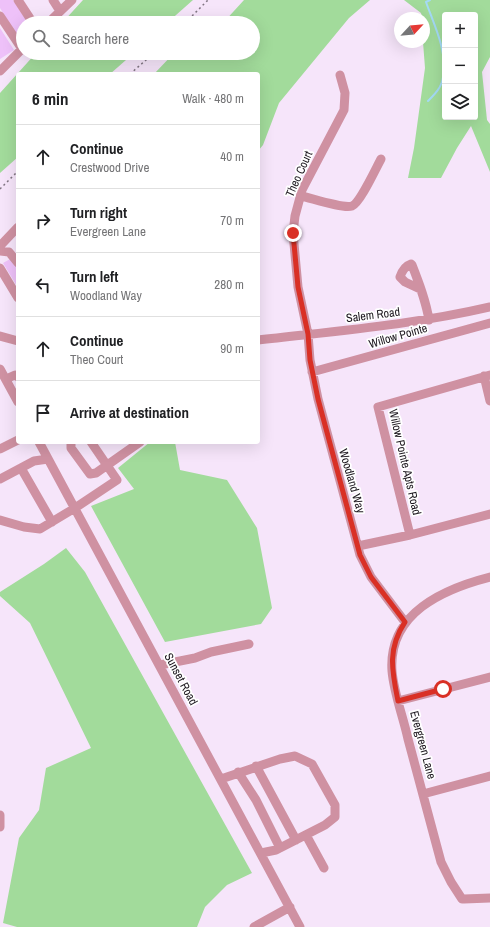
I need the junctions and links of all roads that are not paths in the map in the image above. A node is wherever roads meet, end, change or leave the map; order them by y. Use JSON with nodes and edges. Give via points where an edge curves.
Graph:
{"nodes":[{"id":1,"x":18,"y":0,"type":"edge"},
{"id":2,"x":53,"y":0,"type":"edge"},
{"id":3,"x":72,"y":0,"type":"edge"},
{"id":4,"x":60,"y":11,"type":"junction"},
{"id":5,"x":0,"y":16,"type":"edge"},
{"id":6,"x":28,"y":16,"type":"edge"},
{"id":7,"x":55,"y":16,"type":"edge"},
{"id":8,"x":16,"y":39,"type":"edge"},
{"id":9,"x":16,"y":55,"type":"edge"},
{"id":10,"x":1,"y":67,"type":"edge"},
{"id":11,"x":340,"y":76,"type":"dead end"},
{"id":12,"x":381,"y":159,"type":"dead end"},
{"id":13,"x":301,"y":196,"type":"junction"},
{"id":14,"x":16,"y":229,"type":"edge"},
{"id":15,"x":0,"y":246,"type":"edge"},
{"id":16,"x":0,"y":251,"type":"edge"},
{"id":17,"x":16,"y":261,"type":"edge"},
{"id":18,"x":0,"y":268,"type":"edge"},
{"id":19,"x":420,"y":289,"type":"dead end"},
{"id":20,"x":16,"y":295,"type":"edge"},
{"id":21,"x":490,"y":307,"type":"edge"},
{"id":22,"x":429,"y":320,"type":"junction"},
{"id":23,"x":490,"y":323,"type":"edge"},
{"id":24,"x":308,"y":334,"type":"junction"},
{"id":25,"x":0,"y":336,"type":"edge"},
{"id":26,"x":260,"y":340,"type":"edge"},
{"id":27,"x":16,"y":341,"type":"edge"},
{"id":28,"x":312,"y":372,"type":"junction"},
{"id":29,"x":2,"y":373,"type":"edge"},
{"id":30,"x":16,"y":375,"type":"edge"},
{"id":31,"x":487,"y":376,"type":"edge"},
{"id":32,"x":16,"y":398,"type":"edge"},
{"id":33,"x":490,"y":401,"type":"edge"},
{"id":34,"x":16,"y":441,"type":"edge"},
{"id":35,"x":40,"y":444,"type":"edge"},
{"id":36,"x":71,"y":444,"type":"edge"},
{"id":37,"x":92,"y":444,"type":"edge"},
{"id":38,"x":137,"y":444,"type":"edge"},
{"id":39,"x":0,"y":449,"type":"edge"},
{"id":40,"x":48,"y":458,"type":"junction"},
{"id":41,"x":107,"y":466,"type":"junction"},
{"id":42,"x":20,"y":468,"type":"junction"},
{"id":43,"x":0,"y":479,"type":"edge"},
{"id":44,"x":75,"y":508,"type":"junction"},
{"id":45,"x":490,"y":514,"type":"edge"},
{"id":46,"x":0,"y":520,"type":"edge"},
{"id":47,"x":52,"y":522,"type":"junction"},
{"id":48,"x":410,"y":535,"type":"junction"},
{"id":49,"x":358,"y":546,"type":"junction"},
{"id":50,"x":490,"y":578,"type":"edge"},
{"id":51,"x":405,"y":622,"type":"junction"},
{"id":52,"x":249,"y":644,"type":"dead end"},
{"id":53,"x":160,"y":665,"type":"junction"},
{"id":54,"x":490,"y":677,"type":"edge"},
{"id":55,"x":398,"y":701,"type":"junction"},
{"id":56,"x":256,"y":766,"type":"junction"},
{"id":57,"x":238,"y":772,"type":"junction"},
{"id":58,"x":490,"y":776,"type":"edge"},
{"id":59,"x":221,"y":779,"type":"junction"},
{"id":60,"x":423,"y":794,"type":"junction"},
{"id":61,"x":0,"y":815,"type":"edge"},
{"id":62,"x":0,"y":827,"type":"edge"},
{"id":63,"x":306,"y":835,"type":"junction"},
{"id":64,"x":296,"y":840,"type":"junction"},
{"id":65,"x":280,"y":848,"type":"junction"},
{"id":66,"x":260,"y":853,"type":"junction"},
{"id":67,"x":324,"y":868,"type":"dead end"},
{"id":68,"x":490,"y":898,"type":"edge"},
{"id":69,"x":290,"y":907,"type":"junction"},
{"id":70,"x":254,"y":927,"type":"edge"},
{"id":71,"x":300,"y":927,"type":"edge"}],
"edges":[{"from":1,"to":6,"type":"street"},
{"from":2,"to":4,"type":"street"},
{"from":3,"to":4,"type":"street"},
{"from":4,"to":7,"type":"street"},
{"from":5,"to":8,"type":"street"},
{"from":9,"to":10,"type":"street"},
{"from":11,"to":13,"type":"street","name":"Theo Court","via":[[345,93],[344,110]]},
{"from":12,"to":13,"type":"street","via":[[359,199],[353,205],[333,204]]},
{"from":13,"to":24,"type":"street","name":"Theo Court","via":[[294,225],[294,251],[298,287]]},
{"from":14,"to":15,"type":"street"},
{"from":16,"to":17,"type":"street","via":[[9,252]]},
{"from":18,"to":20,"type":"street"},
{"from":19,"to":22,"type":"street"},
{"from":21,"to":22,"type":"street","name":"Salem Road"},
{"from":22,"to":24,"type":"street","name":"Salem Road"},
{"from":23,"to":28,"type":"street","name":"Willow Pointe"},
{"from":24,"to":26,"type":"street","name":"Salem Road"},
{"from":24,"to":28,"type":"street","name":"Woodland Way"},
{"from":25,"to":27,"type":"street"},
{"from":28,"to":49,"type":"street","name":"Woodland Way"},
{"from":29,"to":30,"type":"street"},
{"from":29,"to":32,"type":"street"},
{"from":31,"to":33,"type":"street"},
{"from":31,"to":48,"type":"street","name":"Willow Pointe Apts Road","via":[[378,407]]},
{"from":34,"to":39,"type":"street"},
{"from":35,"to":40,"type":"street","name":"Sunset Road"},
{"from":36,"to":41,"type":"street","via":[[71,448],[90,474]]},
{"from":37,"to":41,"type":"street"},
{"from":38,"to":41,"type":"street"},
{"from":40,"to":42,"type":"street"},
{"from":40,"to":44,"type":"street","name":"Sunset Road"},
{"from":41,"to":44,"type":"street","via":[[117,480]]},
{"from":42,"to":43,"type":"street"},
{"from":42,"to":47,"type":"street"},
{"from":44,"to":47,"type":"street"},
{"from":44,"to":53,"type":"street","name":"Sunset Road"},
{"from":45,"to":48,"type":"street"},
{"from":46,"to":47,"type":"street","via":[[24,528],[40,529]]},
{"from":48,"to":49,"type":"street"},
{"from":49,"to":51,"type":"street","name":"Woodland Way","via":[[371,577]]},
{"from":50,"to":51,"type":"street","name":"Evergreen Lane","via":[[439,595]]},
{"from":51,"to":55,"type":"street","name":"Evergreen Lane","via":[[392,656]]},
{"from":52,"to":53,"type":"street"},
{"from":53,"to":59,"type":"street","name":"Sunset Road"},
{"from":54,"to":55,"type":"street"},
{"from":55,"to":60,"type":"street","name":"Evergreen Lane"},
{"from":56,"to":57,"type":"street"},
{"from":56,"to":63,"type":"street","via":[[295,756],[312,764],[336,805],[335,817]]},
{"from":56,"to":64,"type":"street"},
{"from":57,"to":59,"type":"street"},
{"from":57,"to":65,"type":"street","via":[[256,800]]},
{"from":58,"to":60,"type":"street"},
{"from":59,"to":66,"type":"street","name":"Sunset Road"},
{"from":60,"to":68,"type":"street","name":"Evergreen Lane","via":[[442,862],[459,896],[464,900]]},
{"from":61,"to":62,"type":"street"},
{"from":63,"to":64,"type":"street"},
{"from":63,"to":67,"type":"street"},
{"from":64,"to":65,"type":"street"},
{"from":65,"to":66,"type":"street"},
{"from":66,"to":69,"type":"street","name":"Sunset Road"},
{"from":69,"to":70,"type":"street"},
{"from":69,"to":71,"type":"street","name":"Sunset Road"}]}
